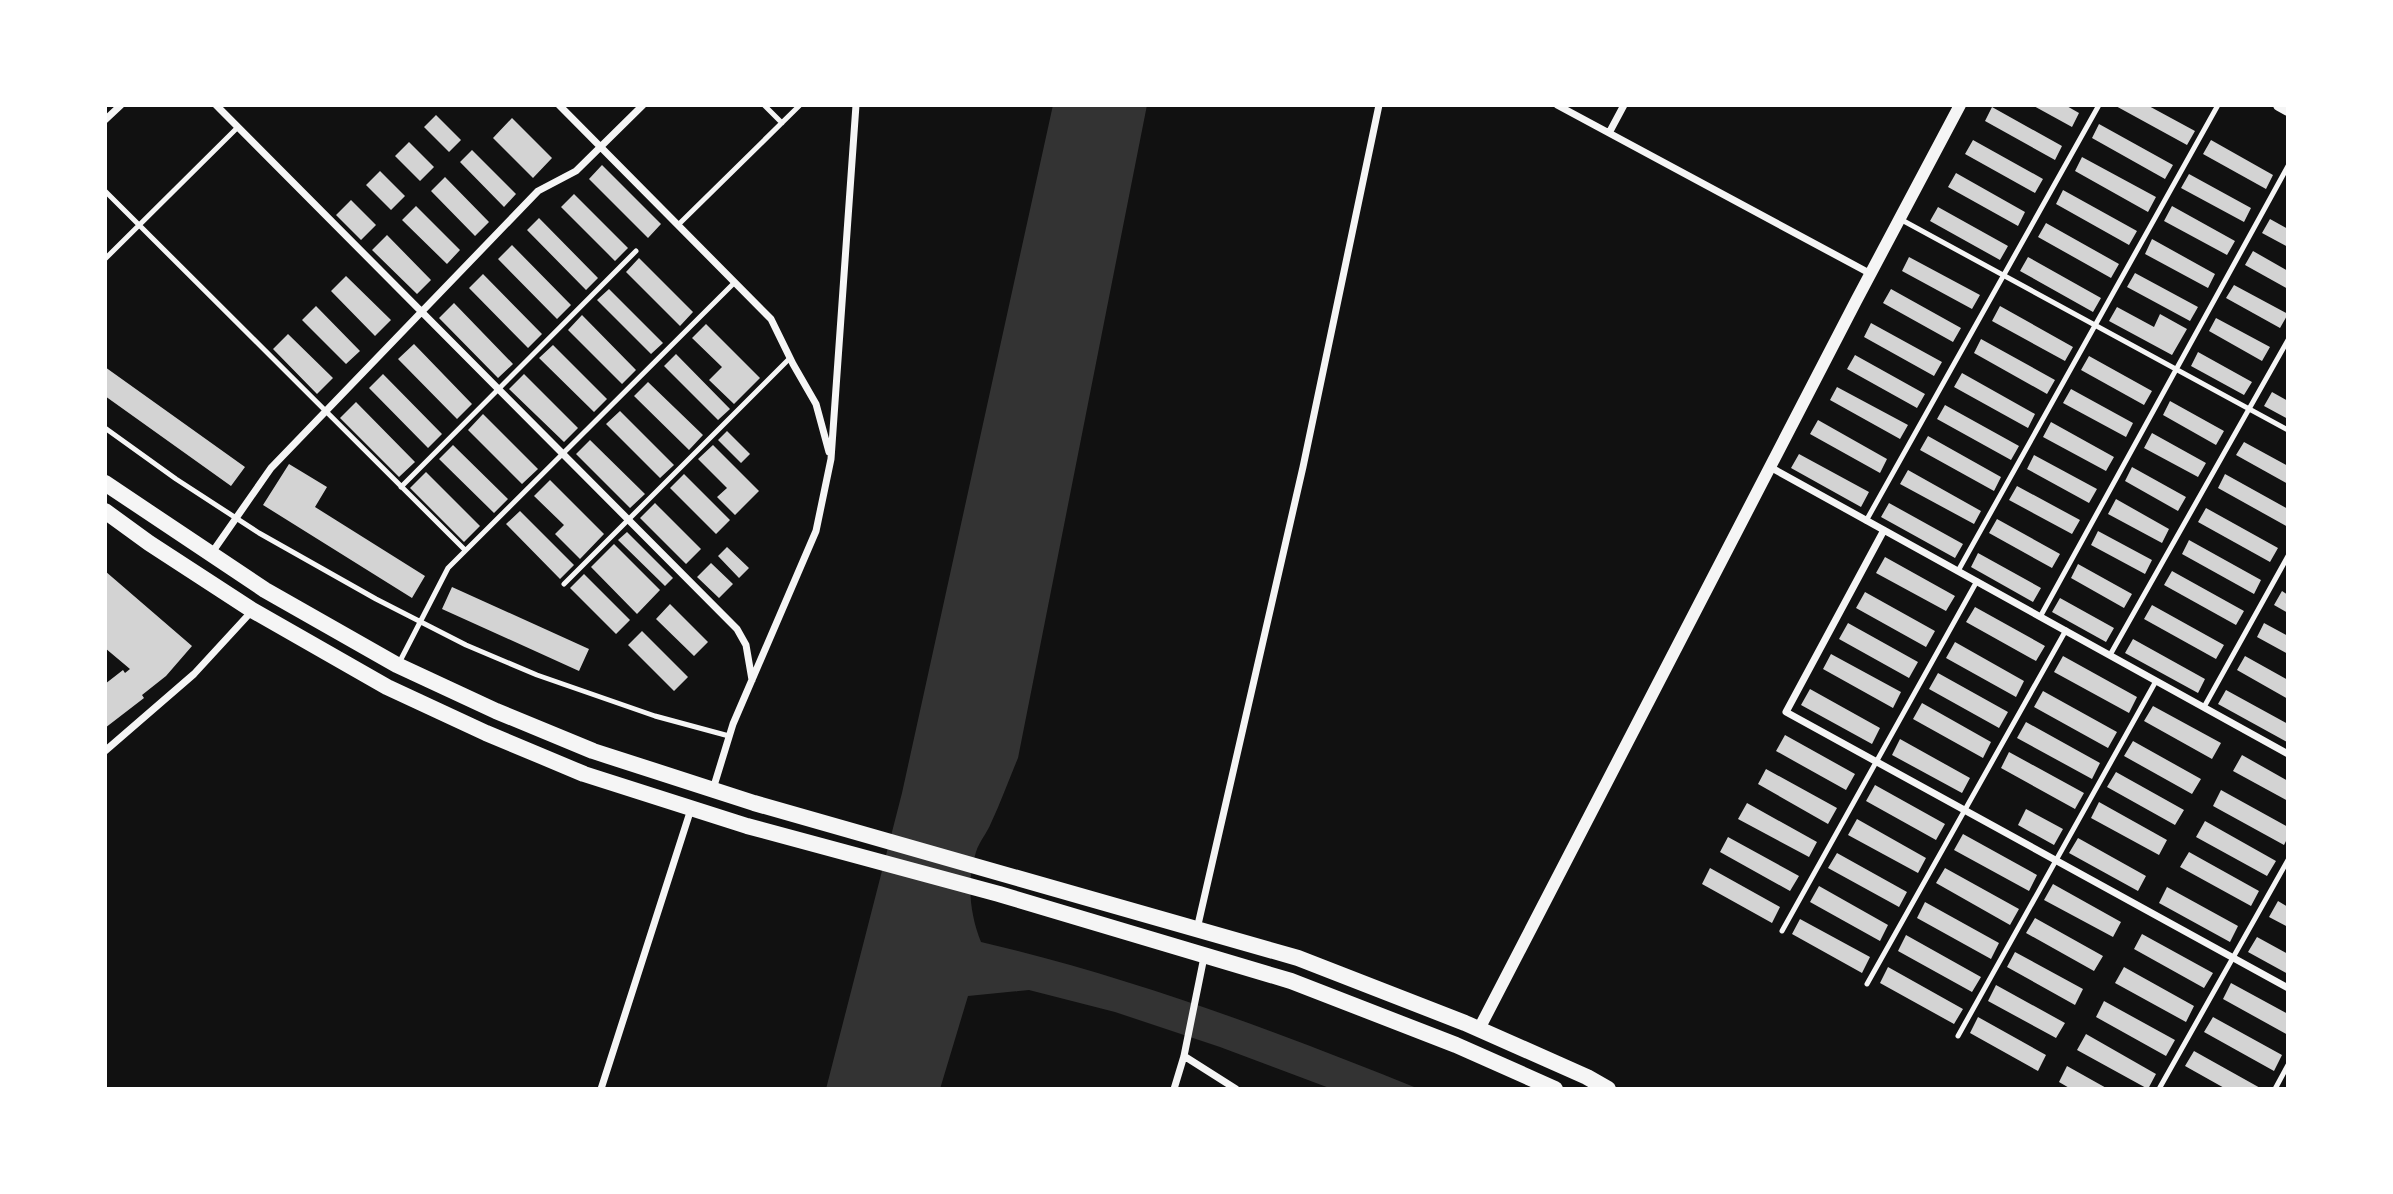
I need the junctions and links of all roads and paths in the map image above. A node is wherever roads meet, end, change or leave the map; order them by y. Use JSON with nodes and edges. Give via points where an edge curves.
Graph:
{"nodes":[{"id":1,"x":121,"y":105,"type":"edge"},
{"id":2,"x":216,"y":105,"type":"edge"},
{"id":3,"x":559,"y":105,"type":"edge"},
{"id":4,"x":643,"y":105,"type":"edge"},
{"id":5,"x":764,"y":105,"type":"edge"},
{"id":6,"x":800,"y":105,"type":"edge"},
{"id":7,"x":856,"y":105,"type":"edge"},
{"id":8,"x":1380,"y":105,"type":"edge"},
{"id":9,"x":1557,"y":105,"type":"edge"},
{"id":10,"x":1624,"y":105,"type":"edge"},
{"id":11,"x":1960,"y":105,"type":"edge"},
{"id":12,"x":2099,"y":105,"type":"edge"},
{"id":13,"x":2218,"y":105,"type":"edge"},
{"id":14,"x":105,"y":120,"type":"edge"},
{"id":15,"x":782,"y":123,"type":"junction"},
{"id":16,"x":238,"y":127,"type":"junction"},
{"id":17,"x":1609,"y":133,"type":"junction"},
{"id":18,"x":600,"y":147,"type":"junction"},
{"id":19,"x":2288,"y":166,"type":"edge"},
{"id":20,"x":105,"y":191,"type":"edge"},
{"id":21,"x":1900,"y":219,"type":"junction"},
{"id":22,"x":139,"y":225,"type":"junction"},
{"id":23,"x":678,"y":225,"type":"junction"},
{"id":24,"x":636,"y":251,"type":"dead end"},
{"id":25,"x":105,"y":259,"type":"edge"},
{"id":26,"x":1871,"y":274,"type":"junction"},
{"id":27,"x":2003,"y":275,"type":"junction"},
{"id":28,"x":735,"y":282,"type":"junction"},
{"id":29,"x":422,"y":311,"type":"junction"},
{"id":30,"x":2095,"y":325,"type":"junction"},
{"id":31,"x":2288,"y":340,"type":"edge"},
{"id":32,"x":790,"y":358,"type":"junction"},
{"id":33,"x":2176,"y":369,"type":"junction"},
{"id":34,"x":499,"y":389,"type":"junction"},
{"id":35,"x":2249,"y":409,"type":"junction"},
{"id":36,"x":325,"y":411,"type":"junction"},
{"id":37,"x":105,"y":428,"type":"edge"},
{"id":38,"x":2288,"y":430,"type":"edge"},
{"id":39,"x":563,"y":453,"type":"junction"},
{"id":40,"x":831,"y":459,"type":"junction"},
{"id":41,"x":1770,"y":467,"type":"junction"},
{"id":42,"x":105,"y":483,"type":"edge"},
{"id":43,"x":401,"y":487,"type":"junction"},
{"id":44,"x":105,"y":511,"type":"edge"},
{"id":45,"x":236,"y":518,"type":"junction"},
{"id":46,"x":629,"y":520,"type":"junction"},
{"id":47,"x":1866,"y":521,"type":"junction"},
{"id":48,"x":1884,"y":530,"type":"junction"},
{"id":49,"x":465,"y":550,"type":"junction"},
{"id":50,"x":211,"y":555,"type":"junction"},
{"id":51,"x":2288,"y":556,"type":"edge"},
{"id":52,"x":1958,"y":571,"type":"junction"},
{"id":53,"x":1977,"y":581,"type":"junction"},
{"id":54,"x":564,"y":584,"type":"dead end"},
{"id":55,"x":252,"y":610,"type":"junction"},
{"id":56,"x":2040,"y":617,"type":"junction"},
{"id":57,"x":420,"y":621,"type":"junction"},
{"id":58,"x":2066,"y":631,"type":"junction"},
{"id":59,"x":2110,"y":655,"type":"junction"},
{"id":60,"x":397,"y":665,"type":"junction"},
{"id":61,"x":752,"y":680,"type":"junction"},
{"id":62,"x":2157,"y":681,"type":"junction"},
{"id":63,"x":2204,"y":707,"type":"junction"},
{"id":64,"x":729,"y":736,"type":"junction"},
{"id":65,"x":105,"y":751,"type":"edge"},
{"id":66,"x":2288,"y":754,"type":"edge"},
{"id":67,"x":1876,"y":762,"type":"junction"},
{"id":68,"x":713,"y":789,"type":"junction"},
{"id":69,"x":691,"y":808,"type":"junction"},
{"id":70,"x":1965,"y":811,"type":"junction"},
{"id":71,"x":2288,"y":860,"type":"edge"},
{"id":72,"x":2056,"y":861,"type":"junction"},
{"id":73,"x":1197,"y":930,"type":"junction"},
{"id":74,"x":1782,"y":931,"type":"dead end"},
{"id":75,"x":1204,"y":957,"type":"junction"},
{"id":76,"x":2233,"y":958,"type":"junction"},
{"id":77,"x":1867,"y":984,"type":"dead end"},
{"id":78,"x":2288,"y":988,"type":"edge"},
{"id":79,"x":1479,"y":1029,"type":"junction"},
{"id":80,"x":1958,"y":1036,"type":"dead end"},
{"id":81,"x":1184,"y":1056,"type":"junction"},
{"id":82,"x":2288,"y":1065,"type":"edge"},
{"id":83,"x":601,"y":1089,"type":"edge"},
{"id":84,"x":1174,"y":1089,"type":"edge"},
{"id":85,"x":1236,"y":1089,"type":"edge"},
{"id":86,"x":1555,"y":1089,"type":"edge"},
{"id":87,"x":1608,"y":1089,"type":"edge"},
{"id":88,"x":2159,"y":1089,"type":"edge"},
{"id":89,"x":2275,"y":1089,"type":"edge"}],
"edges":[{"from":1,"to":14,"type":"street"},
{"from":2,"to":16,"type":"street"},
{"from":3,"to":18,"type":"street"},
{"from":4,"to":18,"type":"street"},
{"from":5,"to":15,"type":"lane"},
{"from":6,"to":15,"type":"lane"},
{"from":7,"to":40,"type":"street"},
{"from":8,"to":73,"type":"street"},
{"from":9,"to":17,"type":"street"},
{"from":10,"to":17,"type":"street"},
{"from":11,"to":21,"type":"street"},
{"from":12,"to":27,"type":"lane"},
{"from":13,"to":30,"type":"lane"},
{"from":15,"to":23,"type":"lane"},
{"from":16,"to":22,"type":"lane"},
{"from":16,"to":29,"type":"street"},
{"from":17,"to":26,"type":"street"},
{"from":18,"to":23,"type":"street"},
{"from":18,"to":29,"type":"street","via":[[576,171],[538,191]]},
{"from":19,"to":33,"type":"lane"},
{"from":20,"to":22,"type":"lane"},
{"from":21,"to":26,"type":"street"},
{"from":21,"to":27,"type":"lane"},
{"from":22,"to":25,"type":"lane"},
{"from":22,"to":36,"type":"lane"},
{"from":23,"to":28,"type":"street"},
{"from":24,"to":34,"type":"lane"},
{"from":26,"to":41,"type":"street"},
{"from":27,"to":30,"type":"lane"},
{"from":27,"to":47,"type":"lane"},
{"from":28,"to":32,"type":"street","via":[[771,319]]},
{"from":28,"to":39,"type":"lane"},
{"from":29,"to":34,"type":"street"},
{"from":29,"to":36,"type":"street"},
{"from":30,"to":33,"type":"lane"},
{"from":30,"to":52,"type":"lane"},
{"from":31,"to":35,"type":"lane"},
{"from":32,"to":40,"type":"street","via":[[816,404]]},
{"from":32,"to":46,"type":"lane"},
{"from":33,"to":35,"type":"lane"},
{"from":33,"to":56,"type":"lane"},
{"from":34,"to":39,"type":"street"},
{"from":34,"to":43,"type":"lane"},
{"from":35,"to":38,"type":"lane"},
{"from":35,"to":59,"type":"lane"},
{"from":36,"to":43,"type":"lane"},
{"from":36,"to":45,"type":"street","via":[[271,468]]},
{"from":37,"to":45,"type":"lane"},
{"from":39,"to":46,"type":"street"},
{"from":39,"to":49,"type":"lane"},
{"from":40,"to":61,"type":"street","via":[[816,531]]},
{"from":41,"to":47,"type":"street"},
{"from":41,"to":79,"type":"street"},
{"from":42,"to":50,"type":"main road"},
{"from":43,"to":49,"type":"lane"},
{"from":44,"to":55,"type":"main road"},
{"from":45,"to":50,"type":"street"},
{"from":45,"to":57,"type":"lane"},
{"from":46,"to":54,"type":"lane"},
{"from":46,"to":61,"type":"street","via":[[737,629],[746,645]]},
{"from":47,"to":48,"type":"street"},
{"from":48,"to":52,"type":"street"},
{"from":48,"to":67,"type":"street","via":[[1786,712]]},
{"from":49,"to":57,"type":"lane","via":[[448,568]]},
{"from":50,"to":60,"type":"main road"},
{"from":51,"to":63,"type":"lane"},
{"from":52,"to":53,"type":"street"},
{"from":53,"to":56,"type":"street"},
{"from":53,"to":67,"type":"lane"},
{"from":55,"to":65,"type":"street","via":[[194,674]]},
{"from":55,"to":69,"type":"main road","via":[[387,687],[486,733],[584,774]]},
{"from":56,"to":58,"type":"street"},
{"from":57,"to":60,"type":"lane"},
{"from":57,"to":64,"type":"lane","via":[[537,675]]},
{"from":58,"to":59,"type":"street"},
{"from":58,"to":70,"type":"lane"},
{"from":59,"to":62,"type":"street"},
{"from":60,"to":68,"type":"main road","via":[[593,751]]},
{"from":61,"to":64,"type":"street"},
{"from":62,"to":63,"type":"street"},
{"from":62,"to":72,"type":"lane"},
{"from":63,"to":66,"type":"street"},
{"from":64,"to":68,"type":"street"},
{"from":67,"to":70,"type":"street"},
{"from":67,"to":74,"type":"lane"},
{"from":68,"to":73,"type":"main road"},
{"from":69,"to":75,"type":"main road"},
{"from":69,"to":83,"type":"street"},
{"from":70,"to":72,"type":"street"},
{"from":70,"to":77,"type":"lane"},
{"from":71,"to":76,"type":"lane"},
{"from":72,"to":76,"type":"street"},
{"from":72,"to":80,"type":"lane"},
{"from":73,"to":79,"type":"main road","via":[[1298,958]]},
{"from":75,"to":81,"type":"street"},
{"from":75,"to":86,"type":"main road","via":[[1291,981]]},
{"from":76,"to":78,"type":"street"},
{"from":76,"to":88,"type":"lane"},
{"from":79,"to":87,"type":"main road"},
{"from":81,"to":84,"type":"street"},
{"from":81,"to":85,"type":"street"},
{"from":82,"to":89,"type":"lane"}]}
